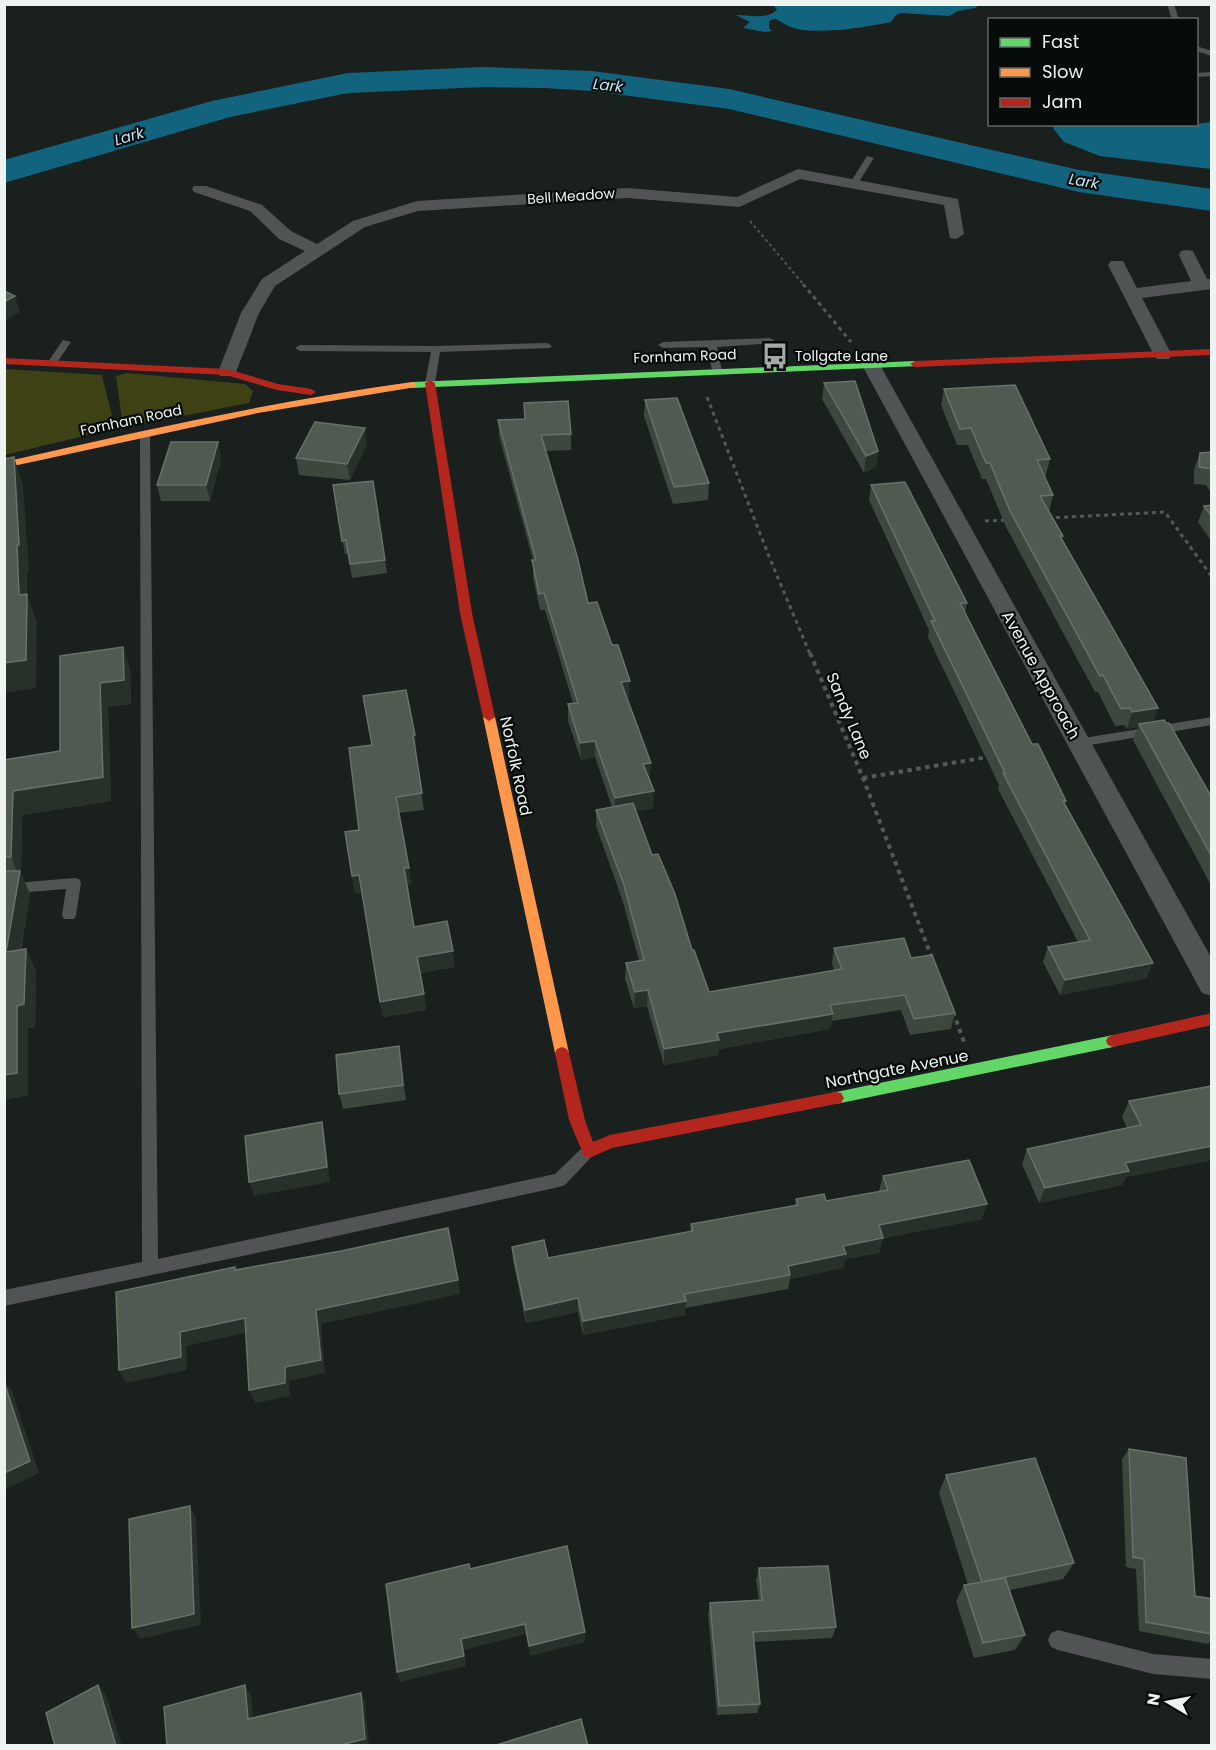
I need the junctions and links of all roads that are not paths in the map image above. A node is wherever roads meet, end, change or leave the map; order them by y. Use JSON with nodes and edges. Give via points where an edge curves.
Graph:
{"nodes":[{"id":1,"x":1198,"y":48,"type":"edge"},
{"id":2,"x":1212,"y":55,"type":"edge"},
{"id":3,"x":870,"y":158,"type":"dead end"},
{"id":4,"x":854,"y":183,"type":"junction"},
{"id":5,"x":205,"y":196,"type":"dead end"},
{"id":6,"x":956,"y":234,"type":"dead end"},
{"id":7,"x":316,"y":250,"type":"junction"},
{"id":8,"x":1187,"y":255,"type":"dead end"},
{"id":9,"x":1117,"y":265,"type":"dead end"},
{"id":10,"x":1207,"y":286,"type":"edge"},
{"id":11,"x":1131,"y":294,"type":"junction"},
{"id":12,"x":770,"y":341,"type":"dead end"},
{"id":13,"x":66,"y":342,"type":"dead end"},
{"id":14,"x":712,"y":344,"type":"junction"},
{"id":15,"x":663,"y":345,"type":"dead end"},
{"id":16,"x":547,"y":346,"type":"dead end"},
{"id":17,"x":300,"y":348,"type":"dead end"},
{"id":18,"x":436,"y":349,"type":"junction"},
{"id":19,"x":1212,"y":352,"type":"edge"},
{"id":20,"x":1163,"y":355,"type":"junction"},
{"id":21,"x":4,"y":361,"type":"edge"},
{"id":22,"x":53,"y":362,"type":"junction"},
{"id":23,"x":871,"y":365,"type":"junction"},
{"id":24,"x":717,"y":371,"type":"junction"},
{"id":25,"x":226,"y":380,"type":"junction"},
{"id":26,"x":430,"y":383,"type":"junction"},
{"id":27,"x":340,"y":394,"type":"junction"},
{"id":28,"x":245,"y":399,"type":"dead end"},
{"id":29,"x":265,"y":409,"type":"junction"},
{"id":30,"x":145,"y":433,"type":"junction"},
{"id":31,"x":4,"y":465,"type":"edge"},
{"id":32,"x":1212,"y":721,"type":"edge"},
{"id":33,"x":1078,"y":742,"type":"junction"},
{"id":34,"x":4,"y":890,"type":"edge"},
{"id":35,"x":69,"y":915,"type":"dead end"},
{"id":36,"x":1212,"y":985,"type":"edge"},
{"id":37,"x":1212,"y":1019,"type":"edge"},
{"id":38,"x":589,"y":1151,"type":"junction"},
{"id":39,"x":150,"y":1268,"type":"junction"},
{"id":40,"x":4,"y":1298,"type":"edge"},
{"id":41,"x":1058,"y":1640,"type":"dead end"},
{"id":42,"x":1212,"y":1669,"type":"edge"}],
"edges":[{"from":1,"to":2,"type":"lane"},
{"from":3,"to":4,"type":"lane"},
{"from":4,"to":6,"type":"street","name":"Bell Meadow","via":[[952,202]]},
{"from":4,"to":7,"type":"street","name":"Bell Meadow","via":[[798,174],[739,202],[627,193],[417,206],[358,224]]},
{"from":5,"to":7,"type":"street","via":[[256,208],[285,235]]},
{"from":7,"to":25,"type":"street","name":"Bell Meadow","via":[[268,283],[259,294]]},
{"from":8,"to":10,"type":"street"},
{"from":9,"to":11,"type":"street"},
{"from":10,"to":11,"type":"street"},
{"from":11,"to":20,"type":"street"},
{"from":12,"to":14,"type":"lane"},
{"from":13,"to":22,"type":"lane"},
{"from":14,"to":15,"type":"lane"},
{"from":14,"to":24,"type":"lane"},
{"from":16,"to":18,"type":"lane"},
{"from":17,"to":18,"type":"lane"},
{"from":18,"to":26,"type":"lane"},
{"from":19,"to":20,"type":"main road","name":"Fornham Road"},
{"from":20,"to":23,"type":"main road","name":"Fornham Road"},
{"from":21,"to":22,"type":"main road","name":"Fornham Road"},
{"from":22,"to":25,"type":"main road","name":"Fornham Road","via":[[194,372]]},
{"from":23,"to":24,"type":"main road","name":"Fornham Road"},
{"from":23,"to":33,"type":"street","name":"Avenue Approach"},
{"from":24,"to":26,"type":"main road","name":"Fornham Road"},
{"from":25,"to":27,"type":"main road","name":"Fornham Road"},
{"from":26,"to":27,"type":"main road","name":"Fornham Road"},
{"from":26,"to":38,"type":"main road","name":"Norfolk Road","via":[[466,613],[577,1120]]},
{"from":27,"to":29,"type":"main road","name":"Fornham Road"},
{"from":28,"to":29,"type":"main road"},
{"from":29,"to":30,"type":"main road","name":"Fornham Road"},
{"from":30,"to":31,"type":"main road","name":"Fornham Road"},
{"from":30,"to":39,"type":"lane"},
{"from":32,"to":33,"type":"lane"},
{"from":33,"to":36,"type":"street","name":"Avenue Approach"},
{"from":34,"to":35,"type":"lane","via":[[74,883]]},
{"from":37,"to":38,"type":"main road","name":"Northgate Avenue","via":[[975,1071],[610,1142]]},
{"from":38,"to":39,"type":"lane","via":[[559,1180]]},
{"from":39,"to":40,"type":"lane"},
{"from":41,"to":42,"type":"lane","via":[[1191,1670]]}]}
